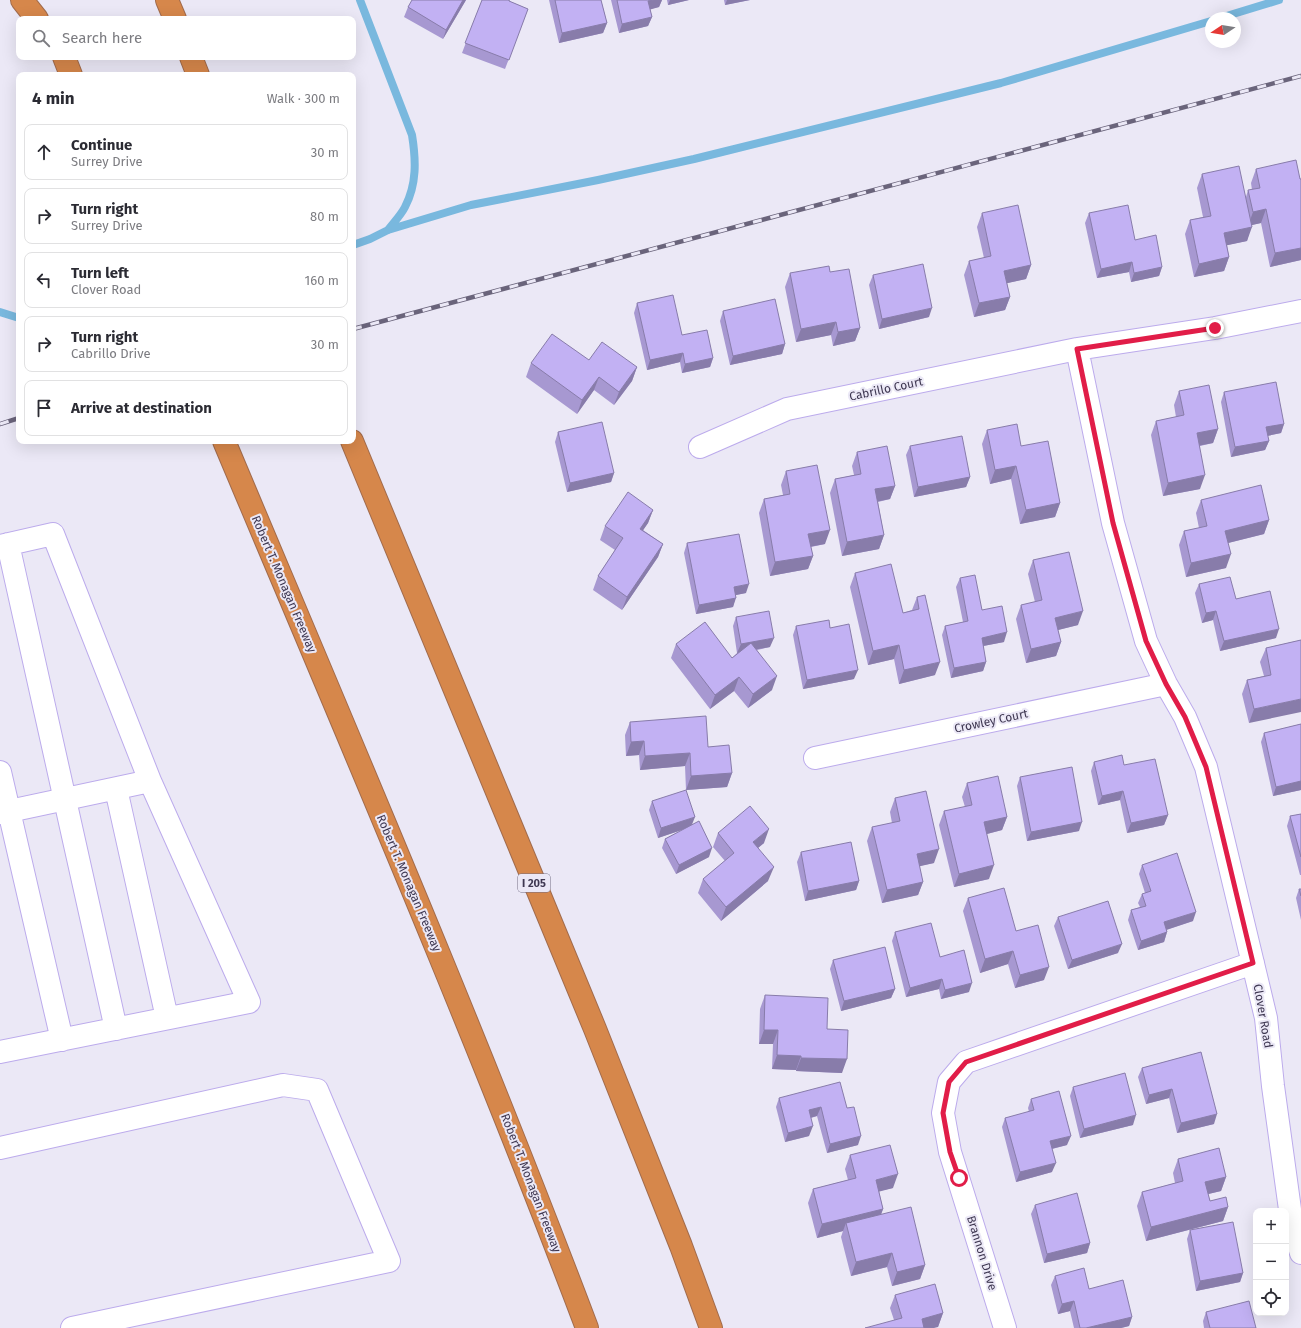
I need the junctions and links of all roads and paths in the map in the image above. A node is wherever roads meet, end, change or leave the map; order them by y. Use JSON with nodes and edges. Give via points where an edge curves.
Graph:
{"nodes":[{"id":1,"x":22,"y":0,"type":"edge"},
{"id":2,"x":40,"y":0,"type":"edge"},
{"id":3,"x":35,"y":16,"type":"edge"},
{"id":4,"x":47,"y":16,"type":"edge"},
{"id":5,"x":65,"y":60,"type":"edge"},
{"id":6,"x":192,"y":60,"type":"edge"},
{"id":7,"x":70,"y":72,"type":"edge"},
{"id":8,"x":197,"y":72,"type":"edge"},
{"id":9,"x":1301,"y":311,"type":"edge"},
{"id":10,"x":1077,"y":349,"type":"junction"},
{"id":11,"x":225,"y":444,"type":"edge"},
{"id":12,"x":353,"y":444,"type":"edge"},
{"id":13,"x":700,"y":447,"type":"dead end"},
{"id":14,"x":4,"y":545,"type":"edge"},
{"id":15,"x":1166,"y":684,"type":"junction"},
{"id":16,"x":815,"y":758,"type":"dead end"},
{"id":17,"x":0,"y":772,"type":"edge"},
{"id":18,"x":150,"y":781,"type":"junction"},
{"id":19,"x":116,"y":788,"type":"junction"},
{"id":20,"x":65,"y":799,"type":"junction"},
{"id":21,"x":4,"y":812,"type":"edge"},
{"id":22,"x":1253,"y":963,"type":"junction"},
{"id":23,"x":167,"y":1018,"type":"junction"},
{"id":24,"x":116,"y":1029,"type":"junction"},
{"id":25,"x":62,"y":1040,"type":"junction"},
{"id":26,"x":0,"y":1052,"type":"edge"},
{"id":27,"x":0,"y":1148,"type":"edge"},
{"id":28,"x":1301,"y":1253,"type":"edge"},
{"id":29,"x":72,"y":1328,"type":"edge"},
{"id":30,"x":587,"y":1328,"type":"edge"},
{"id":31,"x":711,"y":1328,"type":"edge"},
{"id":32,"x":1006,"y":1328,"type":"edge"}],
"edges":[{"from":1,"to":3,"type":"highway"},
{"from":2,"to":4,"type":"highway"},
{"from":5,"to":7,"type":"highway"},
{"from":6,"to":8,"type":"highway"},
{"from":9,"to":10,"type":"street","name":"Cabrillo Court","via":[[1215,328]]},
{"from":10,"to":13,"type":"street","name":"Cabrillo Court","via":[[787,409]]},
{"from":10,"to":15,"type":"street","name":"Clover Road","via":[[1113,523],[1146,641]]},
{"from":11,"to":30,"type":"highway","name":"Robert T. Monagan Freeway","via":[[514,1136]]},
{"from":12,"to":31,"type":"highway","number":"I 205","via":[[595,1029],[673,1224]]},
{"from":14,"to":18,"type":"street","via":[[53,534]]},
{"from":14,"to":20,"type":"street"},
{"from":15,"to":16,"type":"street","name":"Crowley Court"},
{"from":15,"to":22,"type":"street","name":"Clover Road","via":[[1185,717],[1206,767]]},
{"from":17,"to":21,"type":"street"},
{"from":18,"to":19,"type":"street"},
{"from":18,"to":23,"type":"street","via":[[249,1002]]},
{"from":19,"to":20,"type":"street"},
{"from":19,"to":23,"type":"street"},
{"from":20,"to":21,"type":"street"},
{"from":20,"to":24,"type":"street"},
{"from":21,"to":25,"type":"street"},
{"from":22,"to":28,"type":"street","name":"Clover Road","via":[[1266,1018],[1292,1224]]},
{"from":22,"to":32,"type":"street","name":"Brannon Drive","via":[[966,1062],[949,1082],[943,1113],[950,1152]]},
{"from":23,"to":24,"type":"street"},
{"from":24,"to":25,"type":"street"},
{"from":25,"to":26,"type":"street"},
{"from":27,"to":29,"type":"street","via":[[283,1085],[317,1090],[389,1261]]}]}
